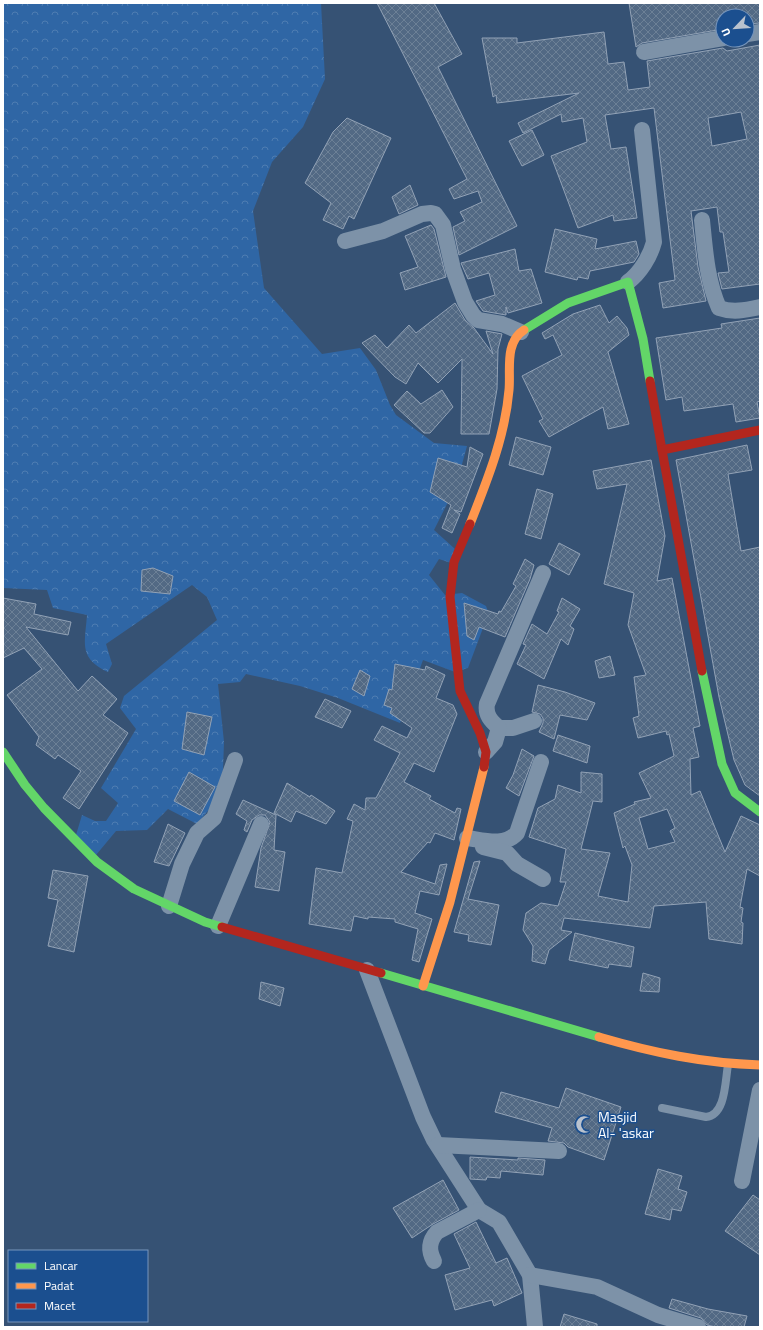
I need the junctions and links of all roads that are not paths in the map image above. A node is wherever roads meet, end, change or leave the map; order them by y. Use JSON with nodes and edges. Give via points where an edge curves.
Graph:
{"nodes":[{"id":1,"x":715,"y":39,"type":"edge"},
{"id":2,"x":644,"y":52,"type":"dead end"},
{"id":3,"x":642,"y":130,"type":"dead end"},
{"id":4,"x":702,"y":220,"type":"dead end"},
{"id":5,"x":345,"y":241,"type":"dead end"},
{"id":6,"x":628,"y":282,"type":"junction"},
{"id":7,"x":760,"y":307,"type":"edge"},
{"id":8,"x":521,"y":332,"type":"junction"},
{"id":9,"x":760,"y":430,"type":"edge"},
{"id":10,"x":760,"y":435,"type":"edge"},
{"id":11,"x":662,"y":450,"type":"junction"},
{"id":12,"x":543,"y":573,"type":"dead end"},
{"id":13,"x":534,"y":721,"type":"dead end"},
{"id":14,"x":499,"y":728,"type":"junction"},
{"id":15,"x":3,"y":752,"type":"edge"},
{"id":16,"x":486,"y":752,"type":"junction"},
{"id":17,"x":235,"y":760,"type":"dead end"},
{"id":18,"x":541,"y":762,"type":"dead end"},
{"id":19,"x":760,"y":812,"type":"edge"},
{"id":20,"x":261,"y":824,"type":"dead end"},
{"id":21,"x":466,"y":841,"type":"junction"},
{"id":22,"x":543,"y":880,"type":"dead end"},
{"id":23,"x":169,"y":906,"type":"junction"},
{"id":24,"x":218,"y":926,"type":"junction"},
{"id":25,"x":367,"y":970,"type":"junction"},
{"id":26,"x":423,"y":986,"type":"junction"},
{"id":27,"x":728,"y":1064,"type":"junction"},
{"id":28,"x":758,"y":1069,"type":"edge"},
{"id":29,"x":760,"y":1090,"type":"edge"},
{"id":30,"x":662,"y":1108,"type":"dead end"},
{"id":31,"x":438,"y":1145,"type":"junction"},
{"id":32,"x":559,"y":1151,"type":"dead end"},
{"id":33,"x":742,"y":1181,"type":"dead end"},
{"id":34,"x":479,"y":1210,"type":"junction"},
{"id":35,"x":434,"y":1261,"type":"dead end"},
{"id":36,"x":530,"y":1275,"type":"junction"},
{"id":37,"x":535,"y":1327,"type":"edge"},
{"id":38,"x":698,"y":1327,"type":"edge"}],
"edges":[{"from":1,"to":2,"type":"street"},
{"from":3,"to":6,"type":"street","via":[[654,242],[651,253]]},
{"from":4,"to":7,"type":"street","via":[[708,273],[719,308],[738,311]]},
{"from":5,"to":8,"type":"street","via":[[383,231],[422,214],[435,214],[443,225],[453,269],[465,302],[473,315],[478,320],[502,324]]},
{"from":6,"to":8,"type":"main road","via":[[568,303]]},
{"from":6,"to":11,"type":"main road","via":[[643,339]]},
{"from":8,"to":16,"type":"main road","via":[[514,339],[510,350],[509,390],[501,438],[490,477],[454,562],[450,597],[460,691]]},
{"from":9,"to":10,"type":"street"},
{"from":9,"to":11,"type":"main road"},
{"from":11,"to":19,"type":"main road","via":[[707,700],[722,764],[735,793]]},
{"from":12,"to":14,"type":"street","via":[[487,704],[488,716]]},
{"from":13,"to":14,"type":"street","via":[[513,728]]},
{"from":14,"to":16,"type":"street","via":[[495,742]]},
{"from":15,"to":23,"type":"main road","via":[[44,808],[97,862],[134,889]]},
{"from":16,"to":21,"type":"main road"},
{"from":17,"to":23,"type":"street","via":[[214,818],[197,833],[182,864]]},
{"from":18,"to":21,"type":"street","via":[[517,833],[513,838],[504,841]]},
{"from":20,"to":24,"type":"street"},
{"from":21,"to":22,"type":"street","via":[[507,853],[517,864]]},
{"from":21,"to":26,"type":"main road","via":[[437,950]]},
{"from":23,"to":24,"type":"main road"},
{"from":24,"to":25,"type":"main road"},
{"from":25,"to":26,"type":"main road"},
{"from":25,"to":31,"type":"street","via":[[423,1117]]},
{"from":26,"to":27,"type":"main road","via":[[651,1052]]},
{"from":27,"to":28,"type":"main road"},
{"from":27,"to":30,"type":"lane","via":[[717,1113],[706,1117]]},
{"from":29,"to":33,"type":"street"},
{"from":31,"to":32,"type":"street"},
{"from":31,"to":34,"type":"street"},
{"from":34,"to":35,"type":"street","via":[[437,1232],[429,1247]]},
{"from":34,"to":36,"type":"street","via":[[499,1222]]},
{"from":36,"to":37,"type":"street"},
{"from":36,"to":38,"type":"street","via":[[597,1287],[658,1315]]}]}
